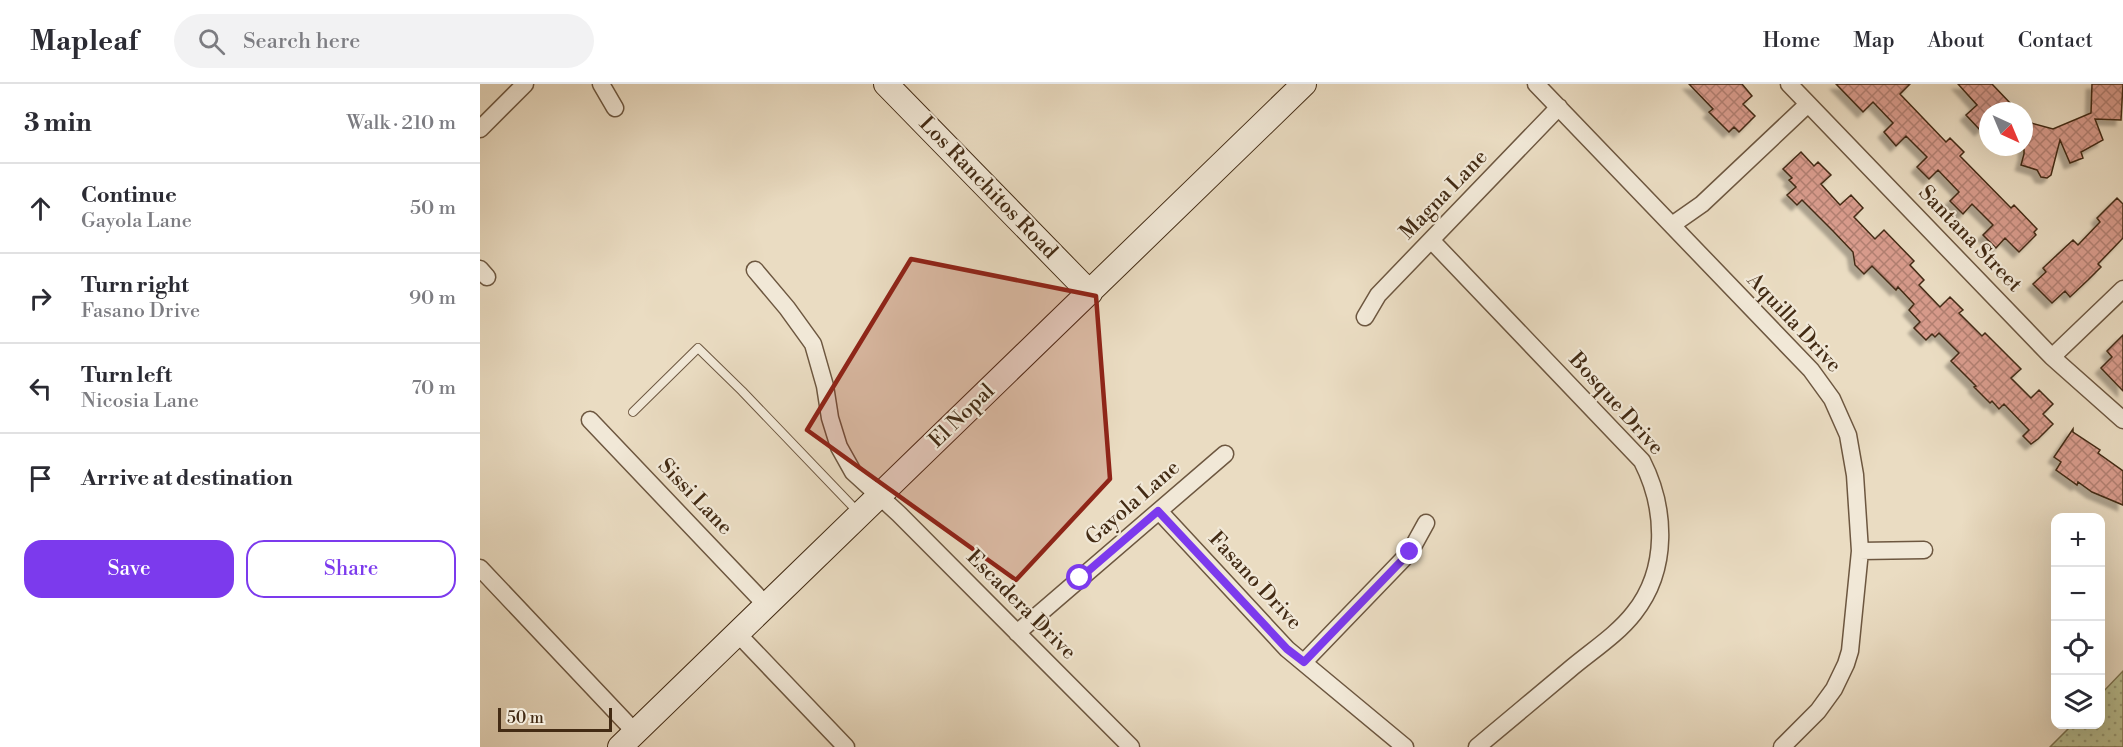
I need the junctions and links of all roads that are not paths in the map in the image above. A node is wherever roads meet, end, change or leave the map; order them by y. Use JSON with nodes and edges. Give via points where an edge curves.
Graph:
{"nodes":[{"id":1,"x":525,"y":84,"type":"edge"},
{"id":2,"x":601,"y":84,"type":"edge"},
{"id":3,"x":886,"y":84,"type":"edge"},
{"id":4,"x":1304,"y":84,"type":"edge"},
{"id":5,"x":1536,"y":84,"type":"edge"},
{"id":6,"x":1789,"y":84,"type":"edge"},
{"id":7,"x":1808,"y":104,"type":"junction"},
{"id":8,"x":1559,"y":107,"type":"junction"},
{"id":9,"x":615,"y":108,"type":"dead end"},
{"id":10,"x":480,"y":129,"type":"edge"},
{"id":11,"x":1672,"y":225,"type":"junction"},
{"id":12,"x":1431,"y":240,"type":"junction"},
{"id":13,"x":755,"y":270,"type":"dead end"},
{"id":14,"x":2123,"y":289,"type":"edge"},
{"id":15,"x":1090,"y":293,"type":"junction"},
{"id":16,"x":1365,"y":317,"type":"dead end"},
{"id":17,"x":2052,"y":357,"type":"junction"},
{"id":18,"x":633,"y":412,"type":"dead end"},
{"id":19,"x":590,"y":420,"type":"dead end"},
{"id":20,"x":2123,"y":420,"type":"edge"},
{"id":21,"x":1225,"y":454,"type":"dead end"},
{"id":22,"x":878,"y":497,"type":"junction"},
{"id":23,"x":1158,"y":511,"type":"junction"},
{"id":24,"x":860,"y":515,"type":"junction"},
{"id":25,"x":1426,"y":523,"type":"dead end"},
{"id":26,"x":1924,"y":550,"type":"dead end"},
{"id":27,"x":1860,"y":551,"type":"junction"},
{"id":28,"x":480,"y":568,"type":"edge"},
{"id":29,"x":766,"y":605,"type":"junction"},
{"id":30,"x":737,"y":633,"type":"junction"},
{"id":31,"x":1017,"y":633,"type":"junction"},
{"id":32,"x":1304,"y":662,"type":"junction"},
{"id":33,"x":627,"y":740,"type":"edge"},
{"id":34,"x":846,"y":747,"type":"edge"},
{"id":35,"x":1131,"y":747,"type":"edge"},
{"id":36,"x":1405,"y":747,"type":"edge"},
{"id":37,"x":1477,"y":747,"type":"edge"},
{"id":38,"x":1782,"y":747,"type":"edge"}],
"edges":[{"from":1,"to":10,"type":"street"},
{"from":2,"to":9,"type":"street"},
{"from":3,"to":15,"type":"main road","name":"Los Ranchitos Road"},
{"from":4,"to":15,"type":"main road","name":"El Nopal"},
{"from":5,"to":8,"type":"street","name":"Aquilla Drive"},
{"from":6,"to":7,"type":"street","name":"Santana Street"},
{"from":7,"to":11,"type":"street","via":[[1701,204]]},
{"from":7,"to":17,"type":"street","name":"Santana Street"},
{"from":8,"to":11,"type":"street","name":"Aquilla Drive"},
{"from":8,"to":12,"type":"street","name":"Magna Lane"},
{"from":11,"to":27,"type":"street","name":"Aquilla Drive","via":[[1811,370],[1832,399],[1853,455]]},
{"from":12,"to":16,"type":"street","name":"Magna Lane","via":[[1378,295]]},
{"from":12,"to":37,"type":"street","name":"Bosque Drive","via":[[1642,461],[1655,490],[1660,522],[1655,570],[1634,614]]},
{"from":13,"to":22,"type":"street","name":"Escadera Drive","via":[[813,344],[839,447],[853,472]]},
{"from":14,"to":17,"type":"street"},
{"from":15,"to":22,"type":"main road","name":"El Nopal"},
{"from":17,"to":20,"type":"street","name":"Santana Street"},
{"from":18,"to":24,"type":"lane","via":[[698,348]]},
{"from":19,"to":29,"type":"street","name":"Sissi Lane"},
{"from":21,"to":23,"type":"street","name":"Gayola Lane"},
{"from":22,"to":24,"type":"main road","name":"El Nopal"},
{"from":22,"to":31,"type":"street","name":"Escadera Drive"},
{"from":23,"to":31,"type":"street","name":"Gayola Lane"},
{"from":23,"to":32,"type":"street","name":"Fasano Drive","via":[[1287,649]]},
{"from":24,"to":29,"type":"main road","name":"El Nopal"},
{"from":25,"to":32,"type":"street","via":[[1410,552]]},
{"from":26,"to":27,"type":"street"},
{"from":27,"to":38,"type":"street","name":"Aquilla Drive","via":[[1846,664],[1822,705]]},
{"from":28,"to":33,"type":"street"},
{"from":29,"to":30,"type":"main road","name":"El Nopal"},
{"from":30,"to":33,"type":"main road","name":"El Nopal"},
{"from":30,"to":34,"type":"street"},
{"from":31,"to":35,"type":"street","name":"Escadera Drive"},
{"from":32,"to":36,"type":"street","name":"Fasano Drive"}]}
